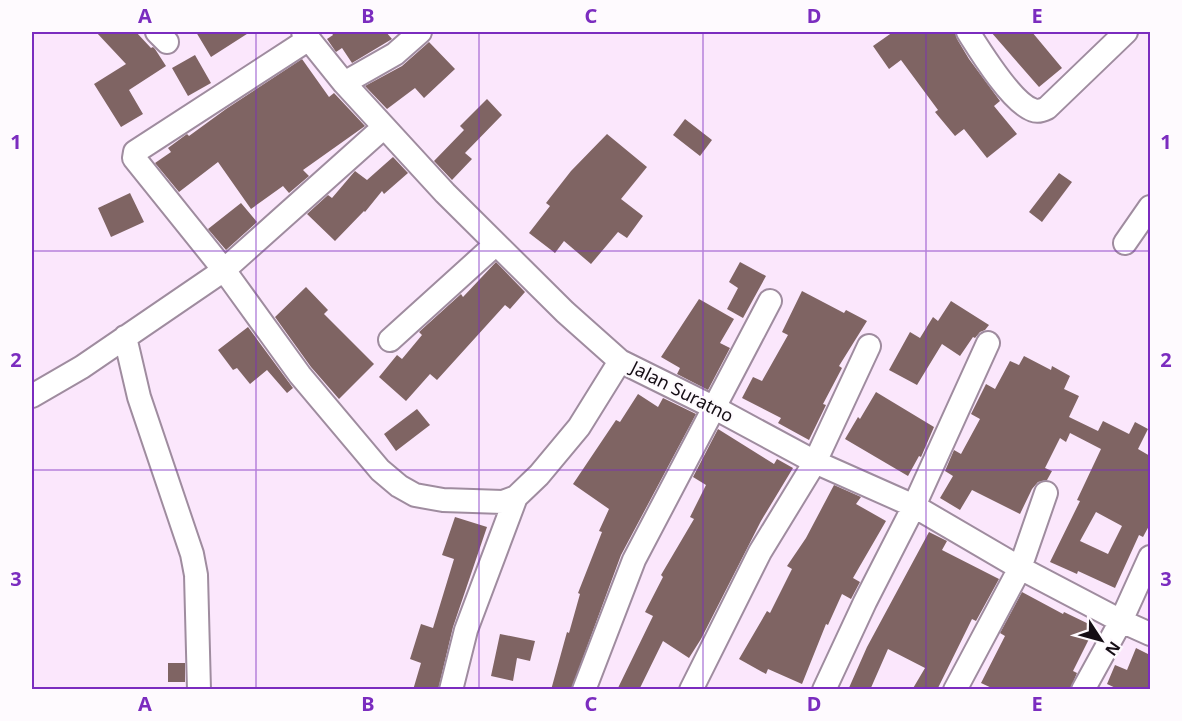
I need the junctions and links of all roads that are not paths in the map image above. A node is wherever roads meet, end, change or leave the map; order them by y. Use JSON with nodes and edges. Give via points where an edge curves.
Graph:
{"nodes":[{"id":1,"x":420,"y":32,"type":"edge"},
{"id":2,"x":968,"y":32,"type":"edge"},
{"id":3,"x":1126,"y":32,"type":"edge"},
{"id":4,"x":306,"y":35,"type":"edge"},
{"id":5,"x":344,"y":83,"type":"junction"},
{"id":6,"x":384,"y":127,"type":"junction"},
{"id":7,"x":1150,"y":207,"type":"edge"},
{"id":8,"x":1125,"y":243,"type":"dead end"},
{"id":9,"x":496,"y":244,"type":"junction"},
{"id":10,"x":224,"y":270,"type":"junction"},
{"id":11,"x":770,"y":301,"type":"dead end"},
{"id":12,"x":125,"y":337,"type":"junction"},
{"id":13,"x":390,"y":340,"type":"dead end"},
{"id":14,"x":988,"y":343,"type":"dead end"},
{"id":15,"x":869,"y":346,"type":"dead end"},
{"id":16,"x":620,"y":361,"type":"junction"},
{"id":17,"x":32,"y":396,"type":"edge"},
{"id":18,"x":715,"y":408,"type":"junction"},
{"id":19,"x":815,"y":462,"type":"junction"},
{"id":20,"x":1046,"y":492,"type":"dead end"},
{"id":21,"x":516,"y":497,"type":"junction"},
{"id":22,"x":914,"y":506,"type":"junction"},
{"id":23,"x":1150,"y":558,"type":"edge"},
{"id":24,"x":1020,"y":568,"type":"junction"},
{"id":25,"x":1121,"y":621,"type":"junction"},
{"id":26,"x":1150,"y":634,"type":"edge"},
{"id":27,"x":199,"y":690,"type":"edge"},
{"id":28,"x":451,"y":690,"type":"edge"},
{"id":29,"x":585,"y":690,"type":"edge"},
{"id":30,"x":691,"y":690,"type":"edge"},
{"id":31,"x":824,"y":690,"type":"edge"},
{"id":32,"x":955,"y":690,"type":"edge"},
{"id":33,"x":1083,"y":690,"type":"edge"}],
"edges":[{"from":1,"to":5,"type":"street","via":[[395,54]]},
{"from":2,"to":3,"type":"street","via":[[1011,93],[1040,111]]},
{"from":4,"to":5,"type":"street","name":"Jalan Suratno"},
{"from":4,"to":10,"type":"street","via":[[134,155]]},
{"from":5,"to":6,"type":"street","name":"Jalan Suratno"},
{"from":6,"to":9,"type":"street","name":"Jalan Suratno"},
{"from":6,"to":10,"type":"street"},
{"from":7,"to":8,"type":"street"},
{"from":9,"to":13,"type":"street"},
{"from":9,"to":16,"type":"street","name":"Jalan Suratno"},
{"from":10,"to":12,"type":"street"},
{"from":10,"to":21,"type":"street","via":[[300,375],[380,470],[399,486],[415,495],[443,500],[503,502]]},
{"from":11,"to":18,"type":"street"},
{"from":12,"to":17,"type":"street"},
{"from":12,"to":27,"type":"street","via":[[139,397],[192,554]]},
{"from":14,"to":22,"type":"street"},
{"from":15,"to":19,"type":"street"},
{"from":16,"to":18,"type":"street","name":"Jalan Suratno"},
{"from":16,"to":21,"type":"street","via":[[579,427]]},
{"from":18,"to":19,"type":"street","name":"Jalan Suratno"},
{"from":18,"to":29,"type":"street","via":[[634,560]]},
{"from":19,"to":22,"type":"street","name":"Jalan Suratno"},
{"from":19,"to":30,"type":"street","via":[[760,552]]},
{"from":20,"to":24,"type":"street"},
{"from":21,"to":28,"type":"street","via":[[466,630]]},
{"from":22,"to":24,"type":"street","name":"Jalan Suratno"},
{"from":22,"to":31,"type":"street"},
{"from":23,"to":25,"type":"street"},
{"from":24,"to":25,"type":"street","name":"Jalan Suratno"},
{"from":24,"to":32,"type":"street"},
{"from":25,"to":26,"type":"street","name":"Jalan Suratno"},
{"from":25,"to":33,"type":"street"}]}
